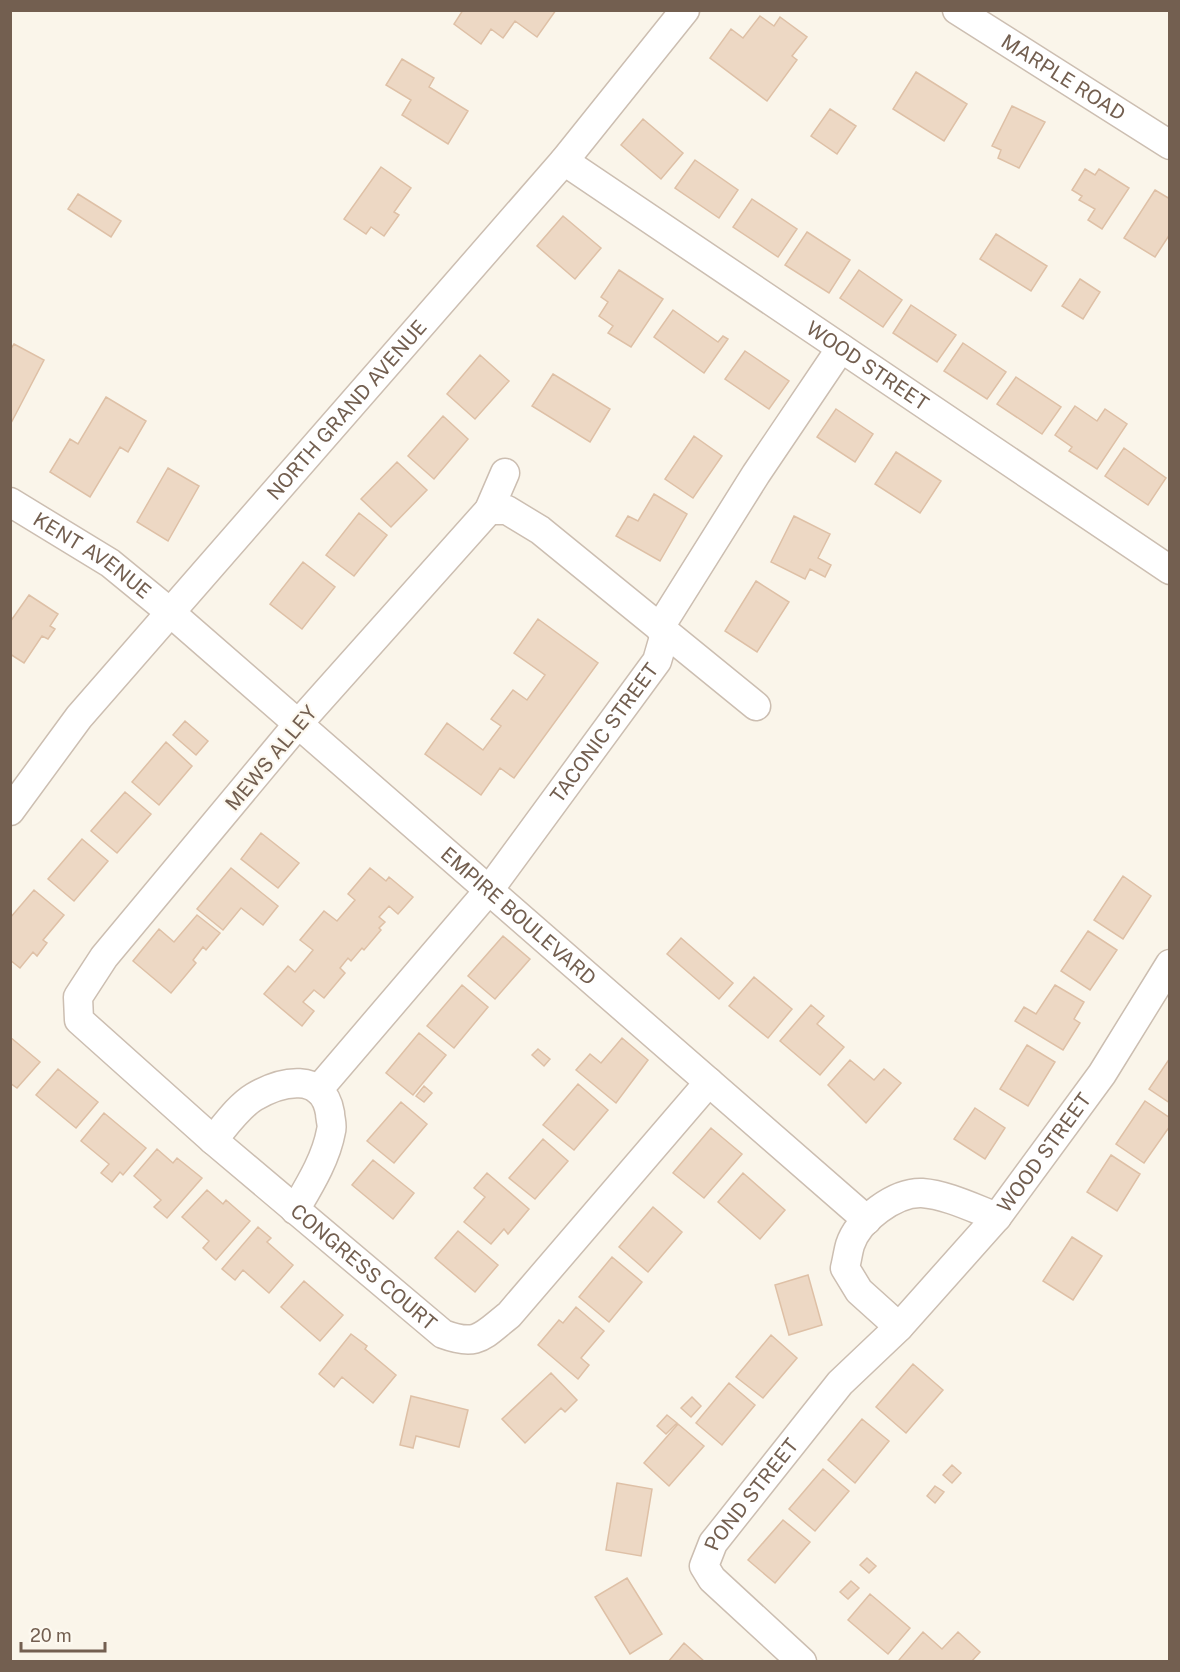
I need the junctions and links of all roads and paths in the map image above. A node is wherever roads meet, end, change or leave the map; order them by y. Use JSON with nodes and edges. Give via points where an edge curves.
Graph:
{"nodes":[{"id":1,"x":684,"y":10,"type":"edge"},
{"id":2,"x":957,"y":10,"type":"edge"},
{"id":3,"x":1170,"y":145,"type":"edge"},
{"id":4,"x":564,"y":161,"type":"junction"},
{"id":5,"x":841,"y":348,"type":"junction"},
{"id":6,"x":505,"y":472,"type":"dead end"},
{"id":7,"x":10,"y":502,"type":"edge"},
{"id":8,"x":489,"y":510,"type":"junction"},
{"id":9,"x":1170,"y":570,"type":"edge"},
{"id":10,"x":171,"y":613,"type":"junction"},
{"id":11,"x":660,"y":627,"type":"junction"},
{"id":12,"x":756,"y":706,"type":"dead end"},
{"id":13,"x":298,"y":724,"type":"junction"},
{"id":14,"x":10,"y":811,"type":"edge"},
{"id":15,"x":489,"y":890,"type":"junction"},
{"id":16,"x":1170,"y":964,"type":"edge"},
{"id":17,"x":79,"y":1020,"type":"joint"},
{"id":18,"x":709,"y":1082,"type":"junction"},
{"id":19,"x":318,"y":1090,"type":"junction"},
{"id":20,"x":213,"y":1140,"type":"junction"},
{"id":21,"x":295,"y":1210,"type":"junction"},
{"id":22,"x":997,"y":1217,"type":"junction"},
{"id":23,"x":867,"y":1220,"type":"junction"},
{"id":24,"x":898,"y":1327,"type":"junction"},
{"id":25,"x":802,"y":1662,"type":"edge"}],
"edges":[{"from":1,"to":4,"type":"street","name":"NORTH GRAND AVENUE"},
{"from":2,"to":3,"type":"street","name":"MARPLE ROAD"},
{"from":4,"to":5,"type":"street","name":"WOOD STREET"},
{"from":4,"to":10,"type":"street","name":"NORTH GRAND AVENUE"},
{"from":5,"to":9,"type":"street","name":"WOOD STREET"},
{"from":5,"to":11,"type":"street","name":"TACONIC STREET"},
{"from":6,"to":8,"type":"street","name":"MEWS ALLEY"},
{"from":7,"to":10,"type":"street","name":"KENT AVENUE","via":[[110,563]]},
{"from":8,"to":11,"type":"street","via":[[507,510],[540,530]]},
{"from":8,"to":13,"type":"street","name":"MEWS ALLEY"},
{"from":10,"to":13,"type":"street","name":"EMPIRE BOULEVARD"},
{"from":10,"to":14,"type":"street","name":"NORTH GRAND AVENUE","via":[[80,717]]},
{"from":11,"to":12,"type":"street"},
{"from":11,"to":15,"type":"street","name":"TACONIC STREET","via":[[664,637],[657,661]]},
{"from":13,"to":15,"type":"street","name":"EMPIRE BOULEVARD"},
{"from":13,"to":17,"type":"street","name":"MEWS ALLEY","via":[[104,957],[78,997]]},
{"from":15,"to":18,"type":"street","name":"EMPIRE BOULEVARD"},
{"from":15,"to":19,"type":"street","name":"TACONIC STREET"},
{"from":16,"to":22,"type":"street","name":"WOOD STREET","via":[[1078,1110]]},
{"from":17,"to":20,"type":"street","name":"CONGRESS COURT"},
{"from":18,"to":21,"type":"street","name":"CONGRESS COURT","via":[[509,1316],[479,1338],[463,1341],[443,1334]]},
{"from":18,"to":23,"type":"street","name":"EMPIRE BOULEVARD"},
{"from":19,"to":20,"type":"street","via":[[299,1082],[282,1083],[252,1098]]},
{"from":19,"to":21,"type":"street","via":[[328,1101],[332,1130],[314,1178]]},
{"from":20,"to":21,"type":"street","name":"CONGRESS COURT"},
{"from":22,"to":23,"type":"street","via":[[920,1193],[893,1200]]},
{"from":22,"to":24,"type":"street","name":"WOOD STREET"},
{"from":23,"to":24,"type":"street","via":[[850,1243],[846,1268],[859,1291]]},
{"from":24,"to":25,"type":"street","name":"POND STREET","via":[[840,1383],[713,1543],[704,1566],[712,1579]]}]}
